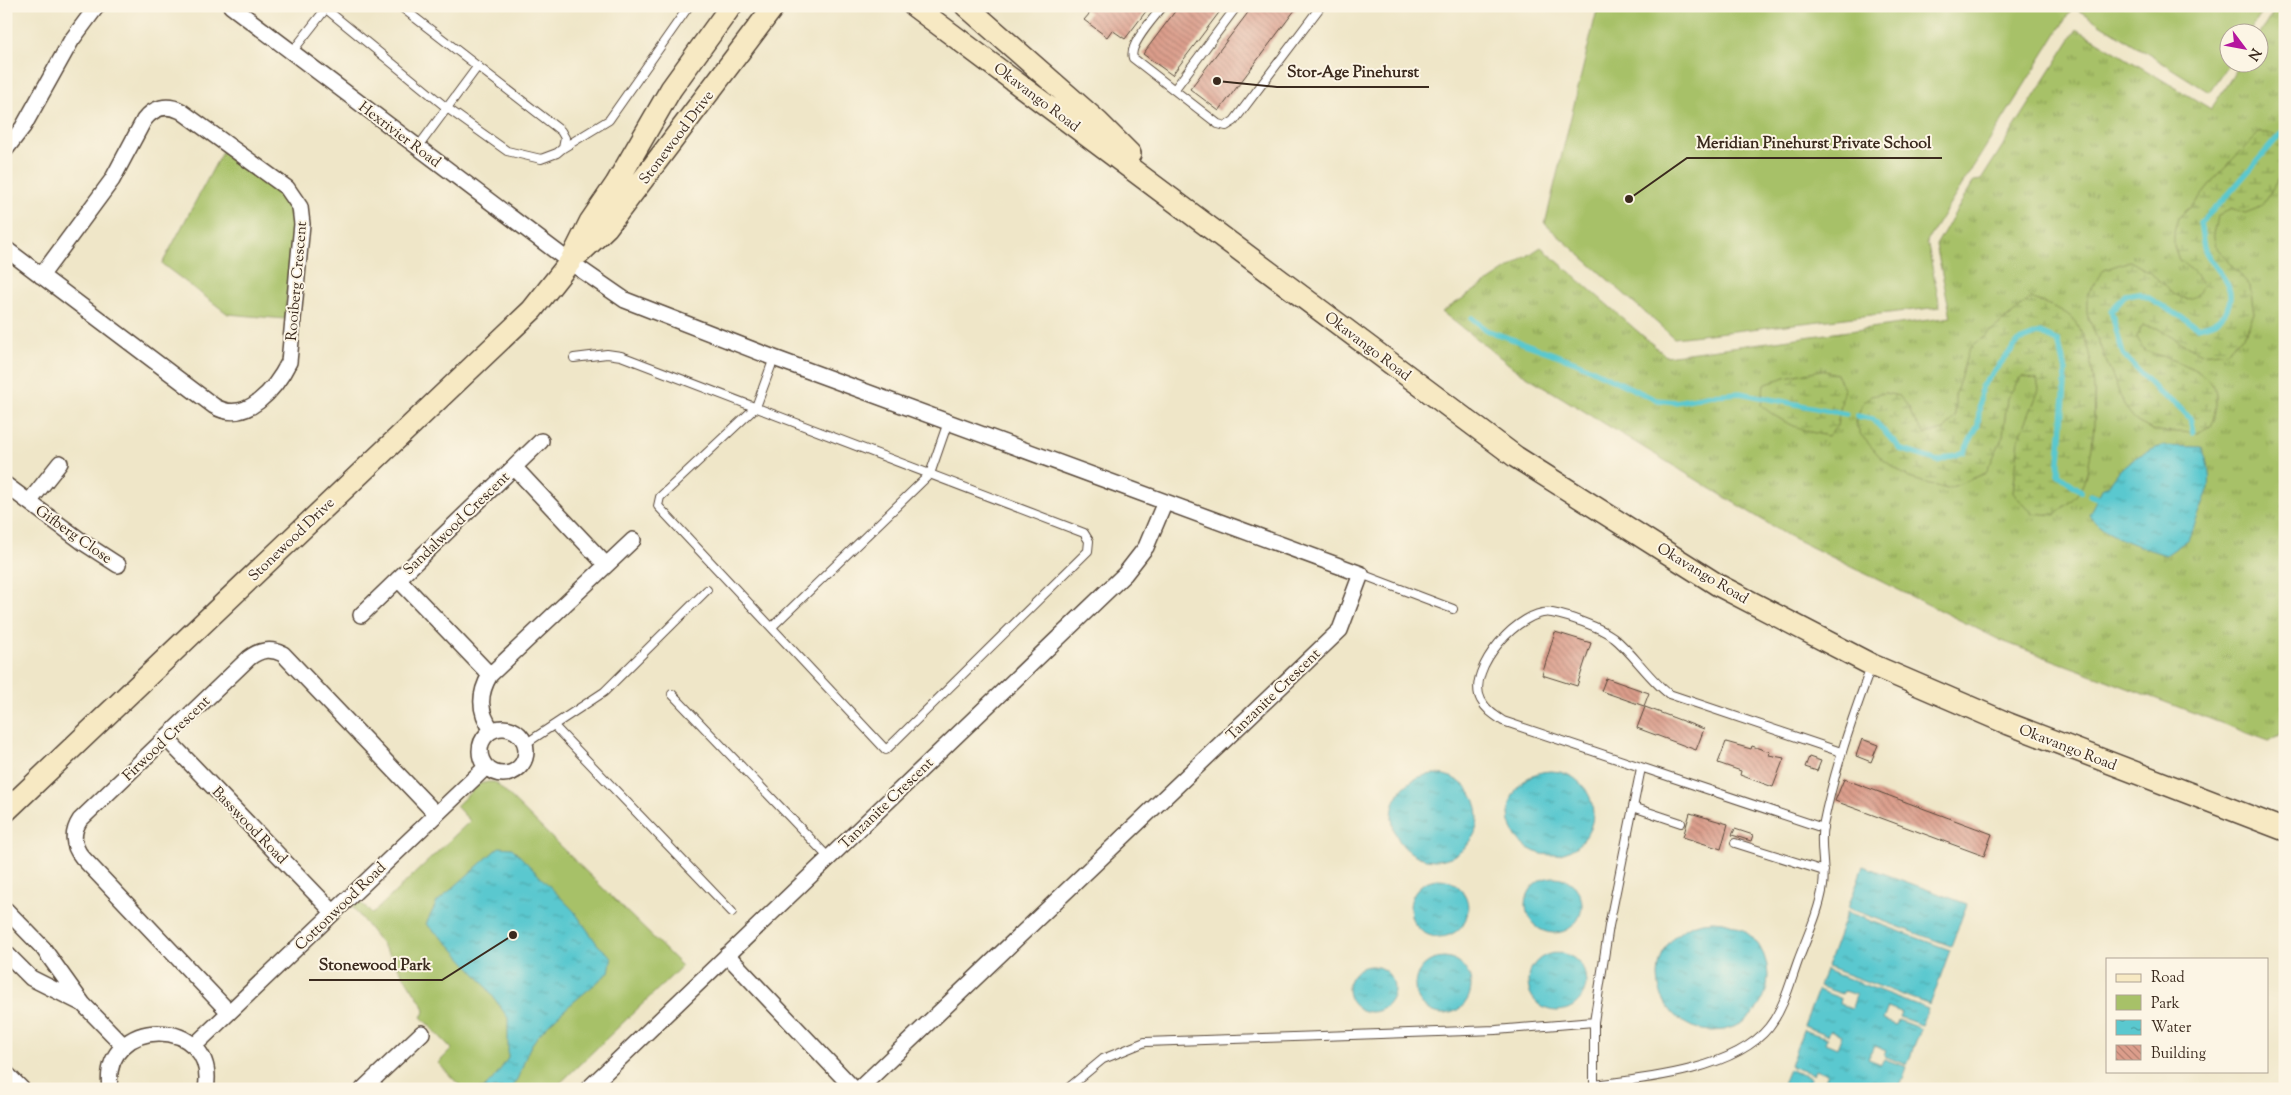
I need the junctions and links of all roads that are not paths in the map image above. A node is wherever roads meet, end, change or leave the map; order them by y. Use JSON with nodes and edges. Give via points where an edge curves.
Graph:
{"nodes":[{"id":1,"x":97,"y":6,"type":"edge"},
{"id":2,"x":231,"y":6,"type":"edge"},
{"id":3,"x":400,"y":6,"type":"edge"},
{"id":4,"x":689,"y":6,"type":"edge"},
{"id":5,"x":731,"y":6,"type":"edge"},
{"id":6,"x":774,"y":6,"type":"edge"},
{"id":7,"x":914,"y":6,"type":"edge"},
{"id":8,"x":966,"y":6,"type":"edge"},
{"id":9,"x":1163,"y":6,"type":"edge"},
{"id":10,"x":1237,"y":6,"type":"edge"},
{"id":11,"x":1321,"y":6,"type":"edge"},
{"id":12,"x":327,"y":8,"type":"edge"},
{"id":13,"x":292,"y":52,"type":"junction"},
{"id":14,"x":478,"y":66,"type":"junction"},
{"id":15,"x":1174,"y":90,"type":"junction"},
{"id":16,"x":447,"y":108,"type":"junction"},
{"id":17,"x":418,"y":147,"type":"junction"},
{"id":18,"x":563,"y":148,"type":"junction"},
{"id":19,"x":6,"y":149,"type":"edge"},
{"id":20,"x":1183,"y":207,"type":"junction"},
{"id":21,"x":6,"y":249,"type":"edge"},
{"id":22,"x":570,"y":262,"type":"junction"},
{"id":23,"x":42,"y":276,"type":"junction"},
{"id":24,"x":574,"y":358,"type":"dead end"},
{"id":25,"x":774,"y":358,"type":"junction"},
{"id":26,"x":756,"y":407,"type":"junction"},
{"id":27,"x":948,"y":422,"type":"junction"},
{"id":28,"x":540,"y":441,"type":"dead end"},
{"id":29,"x":60,"y":463,"type":"dead end"},
{"id":30,"x":514,"y":467,"type":"junction"},
{"id":31,"x":930,"y":474,"type":"junction"},
{"id":32,"x":6,"y":485,"type":"edge"},
{"id":33,"x":29,"y":502,"type":"junction"},
{"id":34,"x":1166,"y":502,"type":"junction"},
{"id":35,"x":633,"y":540,"type":"dead end"},
{"id":36,"x":606,"y":565,"type":"junction"},
{"id":37,"x":118,"y":566,"type":"dead end"},
{"id":38,"x":1361,"y":574,"type":"junction"},
{"id":39,"x":398,"y":580,"type":"junction"},
{"id":40,"x":707,"y":590,"type":"dead end"},
{"id":41,"x":1453,"y":609,"type":"dead end"},
{"id":42,"x":361,"y":615,"type":"dead end"},
{"id":43,"x":772,"y":627,"type":"junction"},
{"id":44,"x":1872,"y":665,"type":"junction"},
{"id":45,"x":490,"y":675,"type":"junction"},
{"id":46,"x":672,"y":694,"type":"dead end"},
{"id":47,"x":554,"y":726,"type":"junction"},
{"id":48,"x":492,"y":730,"type":"junction"},
{"id":49,"x":166,"y":738,"type":"junction"},
{"id":50,"x":525,"y":744,"type":"junction"},
{"id":51,"x":1841,"y":752,"type":"junction"},
{"id":52,"x":486,"y":766,"type":"junction"},
{"id":53,"x":1641,"y":768,"type":"junction"},
{"id":54,"x":1633,"y":808,"type":"junction"},
{"id":55,"x":6,"y":811,"type":"edge"},
{"id":56,"x":436,"y":814,"type":"junction"},
{"id":57,"x":1681,"y":823,"type":"dead end"},
{"id":58,"x":1823,"y":828,"type":"junction"},
{"id":59,"x":2285,"y":830,"type":"edge"},
{"id":60,"x":1735,"y":843,"type":"dead end"},
{"id":61,"x":829,"y":858,"type":"junction"},
{"id":62,"x":1824,"y":871,"type":"junction"},
{"id":63,"x":6,"y":910,"type":"edge"},
{"id":64,"x":333,"y":912,"type":"junction"},
{"id":65,"x":732,"y":912,"type":"dead end"},
{"id":66,"x":6,"y":953,"type":"edge"},
{"id":67,"x":727,"y":955,"type":"junction"},
{"id":68,"x":83,"y":1004,"type":"junction"},
{"id":69,"x":229,"y":1012,"type":"junction"},
{"id":70,"x":1594,"y":1022,"type":"junction"},
{"id":71,"x":422,"y":1033,"type":"dead end"},
{"id":72,"x":124,"y":1046,"type":"junction"},
{"id":73,"x":194,"y":1046,"type":"junction"},
{"id":74,"x":6,"y":1073,"type":"edge"},
{"id":75,"x":1594,"y":1087,"type":"edge"},
{"id":76,"x":22,"y":1089,"type":"edge"},
{"id":77,"x":110,"y":1089,"type":"edge"},
{"id":78,"x":206,"y":1089,"type":"edge"},
{"id":79,"x":363,"y":1089,"type":"edge"},
{"id":80,"x":588,"y":1089,"type":"edge"},
{"id":81,"x":854,"y":1089,"type":"edge"},
{"id":82,"x":859,"y":1089,"type":"edge"},
{"id":83,"x":1067,"y":1089,"type":"edge"}],
"edges":[{"from":1,"to":19,"type":"street","via":[[71,41],[23,128]]},
{"from":2,"to":13,"type":"street","name":"Hexrivier Road"},
{"from":3,"to":14,"type":"lane"},
{"from":4,"to":18,"type":"lane","via":[[609,120]]},
{"from":5,"to":22,"type":"main road","name":"Stonewood Drive","via":[[671,89],[590,222]]},
{"from":6,"to":22,"type":"main road","name":"Stonewood Drive","via":[[607,227]]},
{"from":7,"to":20,"type":"main road","name":"Okavango Road"},
{"from":8,"to":20,"type":"main road","name":"Okavango Road","via":[[1098,122]]},
{"from":9,"to":15,"type":"lane","via":[[1131,54]]},
{"from":10,"to":15,"type":"lane"},
{"from":11,"to":15,"type":"lane","via":[[1231,124],[1218,124]]},
{"from":12,"to":13,"type":"lane"},
{"from":12,"to":16,"type":"lane"},
{"from":13,"to":17,"type":"street","name":"Hexrivier Road"},
{"from":14,"to":16,"type":"lane"},
{"from":14,"to":18,"type":"lane","via":[[561,131],[565,138]]},
{"from":16,"to":17,"type":"lane"},
{"from":16,"to":18,"type":"lane","via":[[507,151],[541,159]]},
{"from":17,"to":22,"type":"street","name":"Hexrivier Road"},
{"from":20,"to":44,"type":"main road","name":"Okavango Road","via":[[1516,457],[1718,584]]},
{"from":21,"to":23,"type":"street","name":"Rooiberg Crescent"},
{"from":22,"to":25,"type":"street","name":"Hexrivier Road","via":[[625,300]]},
{"from":22,"to":55,"type":"main road","name":"Stonewood Drive","via":[[532,310]]},
{"from":23,"to":23,"type":"street","name":"Rooiberg Crescent","via":[[214,406],[228,412],[242,412],[281,378],[289,362],[302,224],[300,207],[287,188],[181,111],[160,108],[148,114],[112,180]]},
{"from":24,"to":26,"type":"lane","via":[[607,354],[621,356]]},
{"from":25,"to":26,"type":"lane"},
{"from":25,"to":27,"type":"street","name":"Hexrivier Road"},
{"from":26,"to":31,"type":"lane"},
{"from":26,"to":43,"type":"lane","via":[[657,503]]},
{"from":27,"to":31,"type":"lane"},
{"from":27,"to":34,"type":"street","name":"Hexrivier Road"},
{"from":28,"to":30,"type":"street","name":"Sandalwood Crescent"},
{"from":29,"to":33,"type":"street","name":"Gifberg Close"},
{"from":30,"to":36,"type":"street","name":"Sandalwood Crescent"},
{"from":30,"to":39,"type":"street","name":"Sandalwood Crescent"},
{"from":31,"to":43,"type":"lane"},
{"from":31,"to":43,"type":"lane","via":[[1084,533],[1089,541],[1088,551],[886,750]]},
{"from":32,"to":33,"type":"street","name":"Gifberg Close"},
{"from":33,"to":37,"type":"street","name":"Gifberg Close"},
{"from":34,"to":38,"type":"street","name":"Hexrivier Road"},
{"from":34,"to":61,"type":"street","name":"Tanzanite Crescent","via":[[1146,547],[1125,574]]},
{"from":35,"to":36,"type":"street"},
{"from":36,"to":45,"type":"street"},
{"from":38,"to":41,"type":"lane"},
{"from":38,"to":82,"type":"street","name":"Tanzanite Crescent","via":[[1340,630]]},
{"from":39,"to":42,"type":"street","name":"Sandalwood Crescent"},
{"from":39,"to":45,"type":"street","name":"Sandalwood Crescent"},
{"from":40,"to":47,"type":"lane","via":[[604,692]]},
{"from":44,"to":51,"type":"lane"},
{"from":44,"to":59,"type":"main road","name":"Okavango Road","via":[[2010,724]]},
{"from":45,"to":48,"type":"street","via":[[484,685],[481,704]]},
{"from":46,"to":61,"type":"lane"},
{"from":47,"to":50,"type":"lane"},
{"from":47,"to":65,"type":"lane"},
{"from":48,"to":50,"type":"street","via":[[508,728]]},
{"from":48,"to":52,"type":"street","via":[[481,742],[481,759]]},
{"from":49,"to":56,"type":"street","name":"Firwood Crescent","via":[[249,658],[262,650],[276,651],[283,654]]},
{"from":49,"to":64,"type":"street","name":"Basswood Road"},
{"from":49,"to":69,"type":"street","name":"Firwood Crescent","via":[[80,820],[74,832],[75,846]]},
{"from":50,"to":52,"type":"street","via":[[524,759],[514,771],[499,773]]},
{"from":51,"to":53,"type":"lane","via":[[1669,694],[1612,636],[1551,613],[1538,614],[1524,621],[1490,654],[1478,686],[1480,699],[1489,712],[1503,721]]},
{"from":51,"to":58,"type":"lane"},
{"from":52,"to":56,"type":"street","name":"Cottonwood Road"},
{"from":53,"to":54,"type":"lane"},
{"from":53,"to":58,"type":"lane"},
{"from":54,"to":57,"type":"lane"},
{"from":54,"to":70,"type":"lane"},
{"from":56,"to":64,"type":"street","name":"Cottonwood Road"},
{"from":58,"to":62,"type":"lane"},
{"from":60,"to":62,"type":"lane"},
{"from":61,"to":67,"type":"street","name":"Tanzanite Crescent"},
{"from":62,"to":75,"type":"lane","via":[[1819,905],[1780,1009],[1758,1039],[1740,1051],[1682,1072]]},
{"from":63,"to":68,"type":"street","via":[[43,948]]},
{"from":64,"to":69,"type":"street","name":"Cottonwood Road"},
{"from":66,"to":68,"type":"street","via":[[31,978]]},
{"from":67,"to":80,"type":"street","name":"Tanzanite Crescent"},
{"from":67,"to":81,"type":"street"},
{"from":68,"to":72,"type":"street"},
{"from":69,"to":73,"type":"street","name":"Cottonwood Road"},
{"from":70,"to":75,"type":"lane"},
{"from":70,"to":83,"type":"lane","via":[[1496,1030],[1145,1042],[1103,1059]]},
{"from":71,"to":79,"type":"street"},
{"from":72,"to":73,"type":"street","via":[[134,1038],[159,1032],[172,1033]]},
{"from":72,"to":77,"type":"street","via":[[111,1068]]},
{"from":73,"to":78,"type":"street","via":[[206,1069]]},
{"from":74,"to":76,"type":"street"}]}
